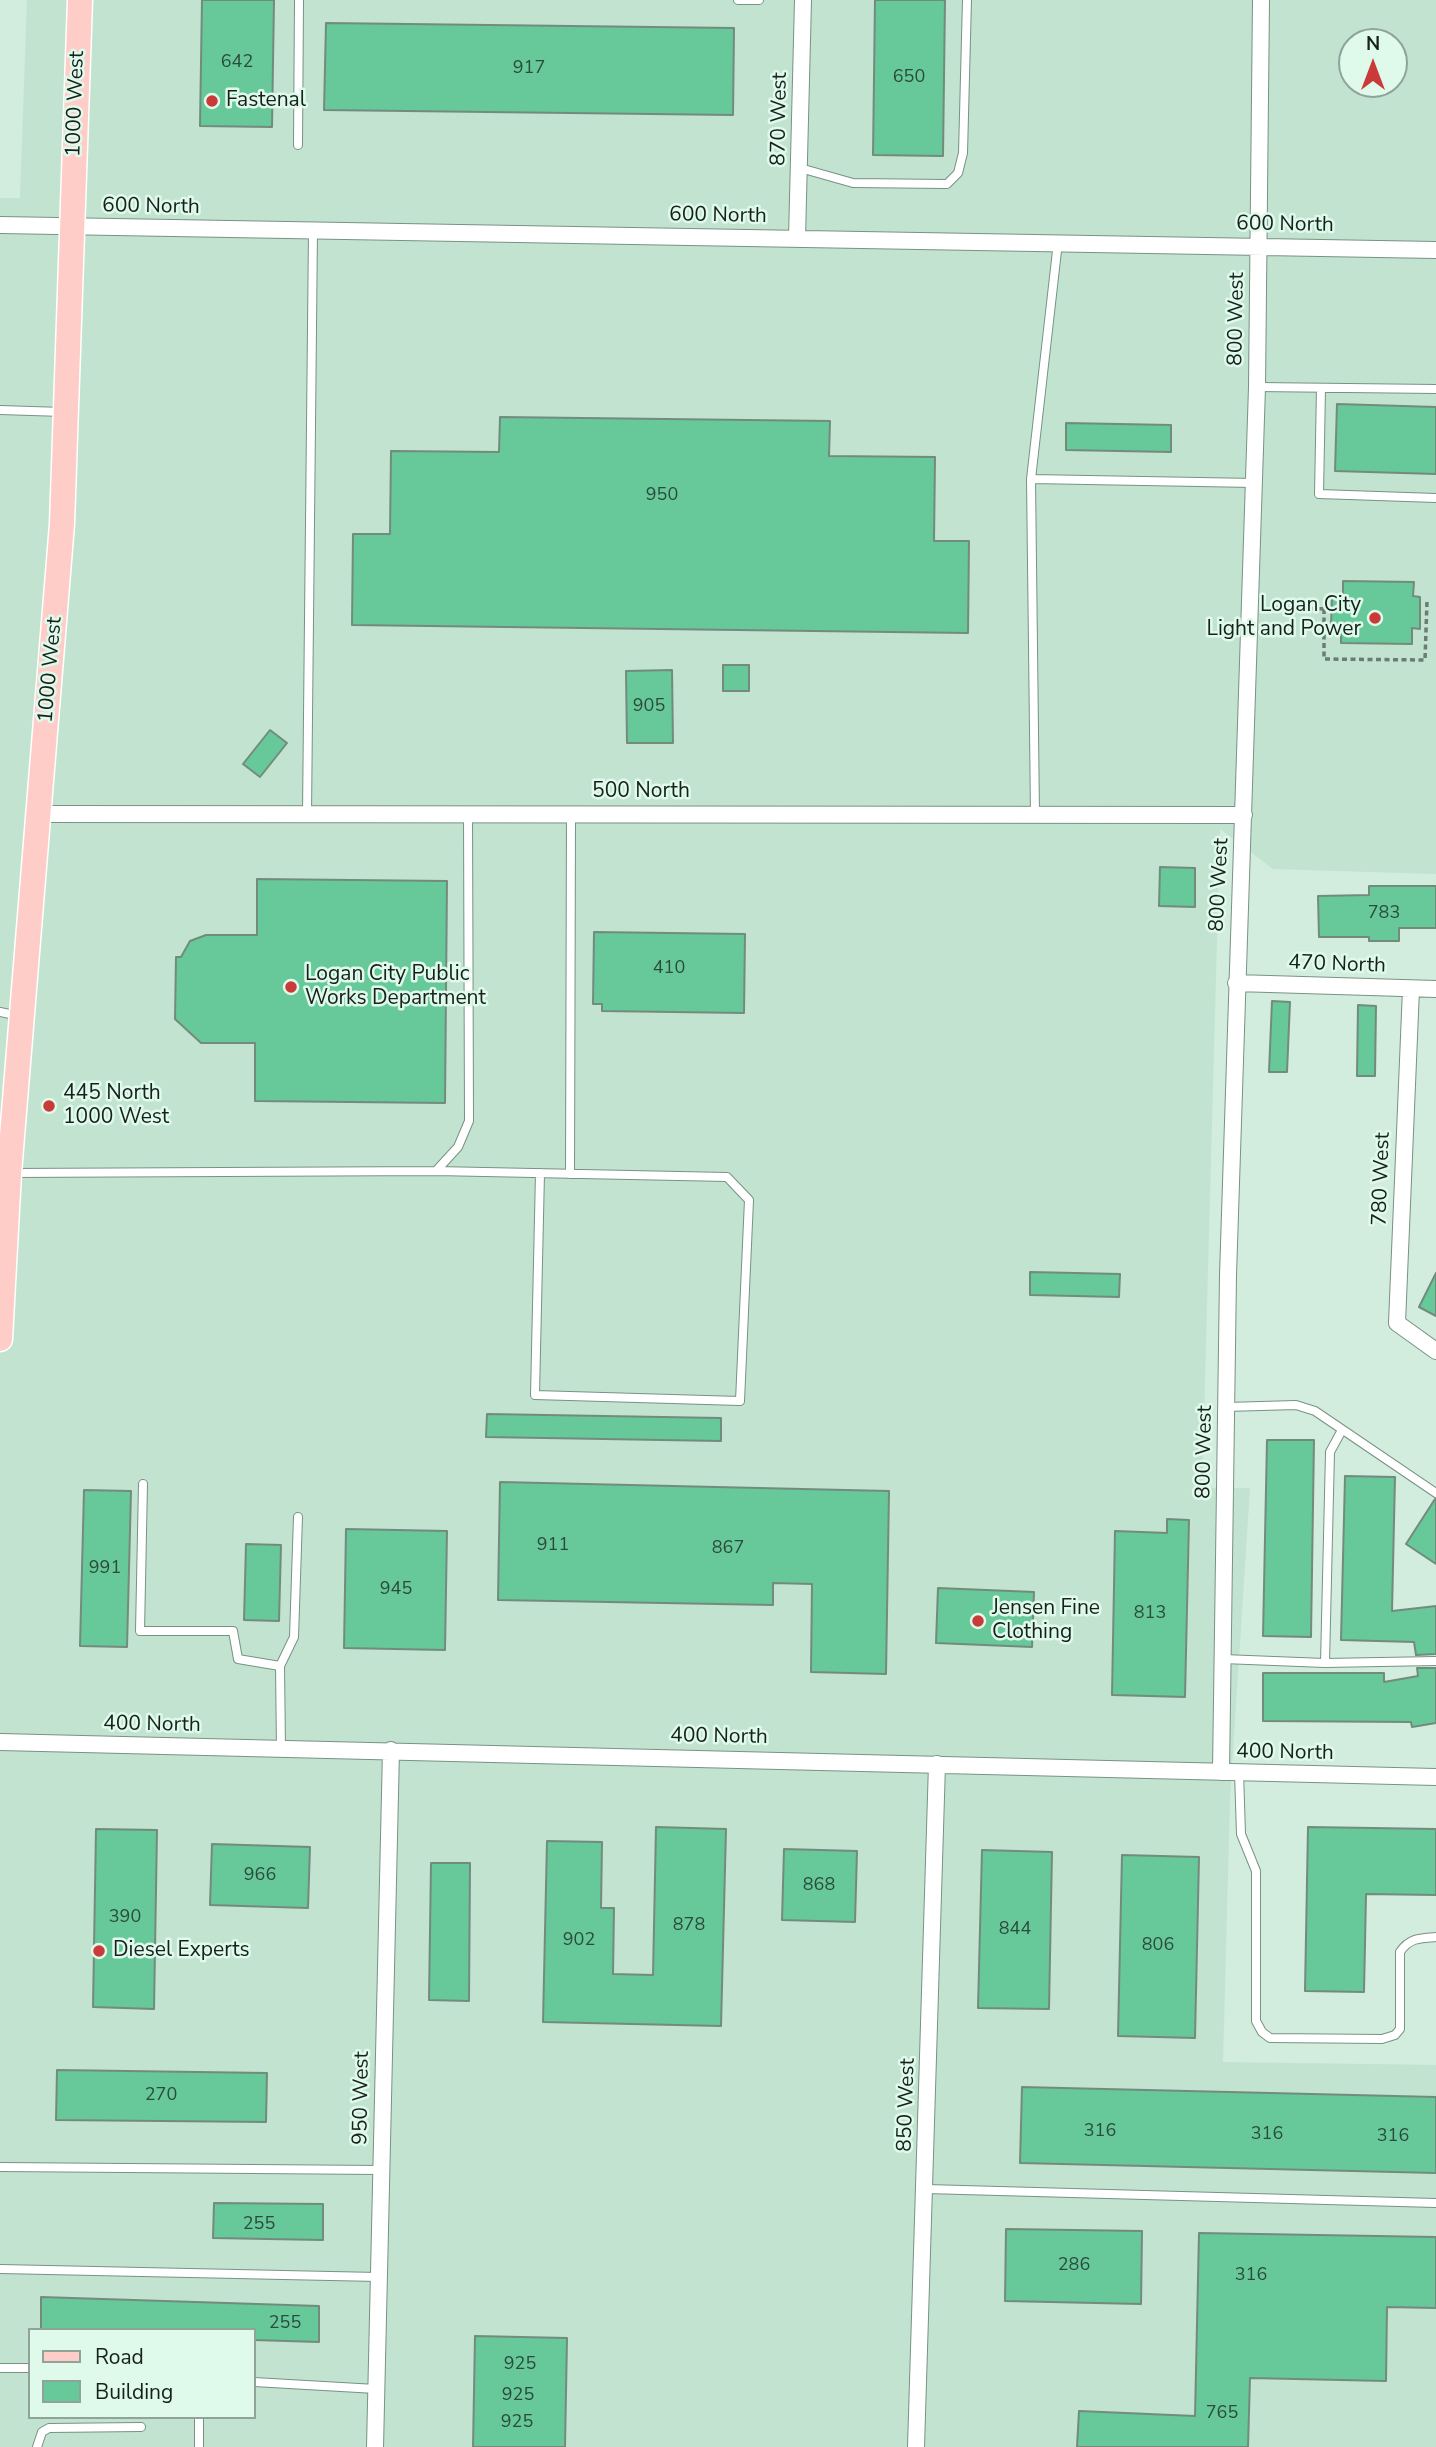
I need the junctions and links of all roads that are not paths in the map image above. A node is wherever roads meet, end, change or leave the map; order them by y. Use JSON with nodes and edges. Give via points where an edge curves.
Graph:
{"nodes":[{"id":1,"x":80,"y":0,"type":"edge"},
{"id":2,"x":299,"y":0,"type":"edge"},
{"id":3,"x":738,"y":0,"type":"edge"},
{"id":4,"x":759,"y":0,"type":"edge"},
{"id":5,"x":803,"y":0,"type":"edge"},
{"id":6,"x":967,"y":0,"type":"edge"},
{"id":7,"x":1261,"y":0,"type":"edge"},
{"id":8,"x":298,"y":145,"type":"dead end"},
{"id":9,"x":800,"y":168,"type":"junction"},
{"id":10,"x":0,"y":225,"type":"edge"},
{"id":11,"x":72,"y":226,"type":"junction"},
{"id":12,"x":313,"y":230,"type":"junction"},
{"id":13,"x":797,"y":238,"type":"junction"},
{"id":14,"x":1058,"y":242,"type":"junction"},
{"id":15,"x":1259,"y":246,"type":"junction"},
{"id":16,"x":1436,"y":250,"type":"edge"},
{"id":17,"x":1257,"y":387,"type":"junction"},
{"id":18,"x":1321,"y":388,"type":"junction"},
{"id":19,"x":1436,"y":389,"type":"edge"},
{"id":20,"x":0,"y":411,"type":"edge"},
{"id":21,"x":68,"y":413,"type":"junction"},
{"id":22,"x":1031,"y":479,"type":"junction"},
{"id":23,"x":1255,"y":483,"type":"junction"},
{"id":24,"x":1436,"y":498,"type":"edge"},
{"id":25,"x":468,"y":812,"type":"junction"},
{"id":26,"x":307,"y":813,"type":"junction"},
{"id":27,"x":571,"y":813,"type":"junction"},
{"id":28,"x":38,"y":814,"type":"junction"},
{"id":29,"x":1035,"y":815,"type":"junction"},
{"id":30,"x":1244,"y":815,"type":"junction"},
{"id":31,"x":1236,"y":983,"type":"junction"},
{"id":32,"x":1411,"y":989,"type":"junction"},
{"id":33,"x":1436,"y":989,"type":"edge"},
{"id":34,"x":11,"y":1014,"type":"edge"},
{"id":35,"x":436,"y":1171,"type":"junction"},
{"id":36,"x":5,"y":1173,"type":"edge"},
{"id":37,"x":540,"y":1173,"type":"junction"},
{"id":38,"x":570,"y":1174,"type":"junction"},
{"id":39,"x":0,"y":1339,"type":"edge"},
{"id":40,"x":1436,"y":1351,"type":"edge"},
{"id":41,"x":1226,"y":1407,"type":"junction"},
{"id":42,"x":1342,"y":1430,"type":"junction"},
{"id":43,"x":143,"y":1484,"type":"dead end"},
{"id":44,"x":1436,"y":1493,"type":"edge"},
{"id":45,"x":298,"y":1517,"type":"dead end"},
{"id":46,"x":1223,"y":1659,"type":"junction"},
{"id":47,"x":1436,"y":1661,"type":"edge"},
{"id":48,"x":1325,"y":1663,"type":"junction"},
{"id":49,"x":280,"y":1666,"type":"junction"},
{"id":50,"x":0,"y":1742,"type":"edge"},
{"id":51,"x":281,"y":1749,"type":"junction"},
{"id":52,"x":391,"y":1750,"type":"junction"},
{"id":53,"x":937,"y":1764,"type":"junction"},
{"id":54,"x":1221,"y":1772,"type":"junction"},
{"id":55,"x":1239,"y":1772,"type":"junction"},
{"id":56,"x":1436,"y":1777,"type":"edge"},
{"id":57,"x":1436,"y":1937,"type":"edge"},
{"id":58,"x":0,"y":2167,"type":"edge"},
{"id":59,"x":381,"y":2170,"type":"junction"},
{"id":60,"x":926,"y":2189,"type":"junction"},
{"id":61,"x":1436,"y":2203,"type":"edge"},
{"id":62,"x":0,"y":2269,"type":"edge"},
{"id":63,"x":378,"y":2277,"type":"junction"},
{"id":64,"x":0,"y":2368,"type":"edge"},
{"id":65,"x":28,"y":2368,"type":"edge"},
{"id":66,"x":256,"y":2382,"type":"edge"},
{"id":67,"x":376,"y":2389,"type":"junction"},
{"id":68,"x":200,"y":2419,"type":"edge"},
{"id":69,"x":141,"y":2427,"type":"dead end"},
{"id":70,"x":37,"y":2447,"type":"edge"},
{"id":71,"x":199,"y":2447,"type":"edge"},
{"id":72,"x":374,"y":2447,"type":"edge"},
{"id":73,"x":916,"y":2447,"type":"edge"}],
"edges":[{"from":1,"to":11,"type":"main road","name":"1000 West"},
{"from":2,"to":8,"type":"lane"},
{"from":3,"to":4,"type":"lane"},
{"from":5,"to":9,"type":"street","name":"870 West"},
{"from":6,"to":9,"type":"lane","via":[[963,153],[958,173],[947,184],[853,183]]},
{"from":7,"to":15,"type":"street","name":"800 West"},
{"from":9,"to":13,"type":"street","name":"870 West"},
{"from":10,"to":11,"type":"street","name":"600 North"},
{"from":11,"to":12,"type":"street","name":"600 North"},
{"from":11,"to":21,"type":"main road","name":"1000 West"},
{"from":12,"to":13,"type":"street","name":"600 North"},
{"from":12,"to":26,"type":"lane"},
{"from":13,"to":14,"type":"street","name":"600 North"},
{"from":14,"to":15,"type":"street","name":"600 North"},
{"from":14,"to":22,"type":"lane"},
{"from":15,"to":16,"type":"street","name":"600 North"},
{"from":15,"to":17,"type":"street","name":"800 West"},
{"from":17,"to":18,"type":"lane"},
{"from":17,"to":23,"type":"street","name":"800 West"},
{"from":18,"to":19,"type":"lane"},
{"from":18,"to":24,"type":"lane","via":[[1319,494]]},
{"from":20,"to":21,"type":"lane"},
{"from":21,"to":28,"type":"main road","name":"1000 West"},
{"from":22,"to":23,"type":"lane"},
{"from":22,"to":29,"type":"lane"},
{"from":23,"to":30,"type":"street","name":"800 West"},
{"from":25,"to":26,"type":"street","name":"500 North"},
{"from":25,"to":27,"type":"street","name":"500 North"},
{"from":25,"to":35,"type":"lane","via":[[469,1121],[458,1147]]},
{"from":26,"to":28,"type":"street","name":"500 North"},
{"from":27,"to":29,"type":"street","name":"500 North"},
{"from":27,"to":38,"type":"lane"},
{"from":28,"to":34,"type":"main road","name":"1000 West"},
{"from":29,"to":30,"type":"street","name":"500 North"},
{"from":30,"to":31,"type":"street","name":"800 West"},
{"from":31,"to":32,"type":"street","name":"470 North"},
{"from":31,"to":41,"type":"street","name":"800 West"},
{"from":32,"to":33,"type":"street","name":"470 North"},
{"from":32,"to":40,"type":"street","name":"780 West","via":[[1397,1323]]},
{"from":34,"to":36,"type":"main road","name":"1000 West"},
{"from":35,"to":36,"type":"lane"},
{"from":35,"to":37,"type":"lane"},
{"from":36,"to":39,"type":"main road","name":"1000 West"},
{"from":37,"to":38,"type":"lane"},
{"from":37,"to":38,"type":"lane","via":[[535,1395],[740,1401],[749,1200],[727,1178]]},
{"from":41,"to":42,"type":"lane","via":[[1296,1405],[1315,1411]]},
{"from":41,"to":46,"type":"street","name":"800 West"},
{"from":42,"to":44,"type":"lane"},
{"from":42,"to":48,"type":"lane","via":[[1330,1452]]},
{"from":43,"to":49,"type":"lane","via":[[140,1631],[233,1631],[238,1659]]},
{"from":45,"to":49,"type":"lane","via":[[294,1637]]},
{"from":46,"to":48,"type":"lane"},
{"from":46,"to":54,"type":"street","name":"800 West"},
{"from":47,"to":48,"type":"lane"},
{"from":49,"to":51,"type":"lane"},
{"from":50,"to":51,"type":"street","name":"400 North"},
{"from":51,"to":52,"type":"street","name":"400 North"},
{"from":52,"to":53,"type":"street","name":"400 North"},
{"from":52,"to":59,"type":"street","name":"950 West"},
{"from":53,"to":54,"type":"street","name":"400 North"},
{"from":53,"to":60,"type":"street","name":"850 West"},
{"from":54,"to":55,"type":"street","name":"400 North"},
{"from":55,"to":56,"type":"street","name":"400 North"},
{"from":55,"to":57,"type":"lane","via":[[1241,1834],[1256,1871],[1256,2021],[1262,2032],[1270,2038],[1382,2039],[1395,2035],[1400,2029],[1400,1952],[1417,1938]]},
{"from":58,"to":59,"type":"lane"},
{"from":59,"to":63,"type":"street","name":"950 West"},
{"from":60,"to":61,"type":"lane"},
{"from":60,"to":73,"type":"street","name":"850 West"},
{"from":62,"to":63,"type":"lane"},
{"from":63,"to":67,"type":"street","name":"950 West"},
{"from":64,"to":65,"type":"lane"},
{"from":66,"to":67,"type":"lane"},
{"from":67,"to":72,"type":"street","name":"950 West"},
{"from":68,"to":71,"type":"lane"},
{"from":69,"to":70,"type":"lane","via":[[50,2428],[42,2432]]}]}
